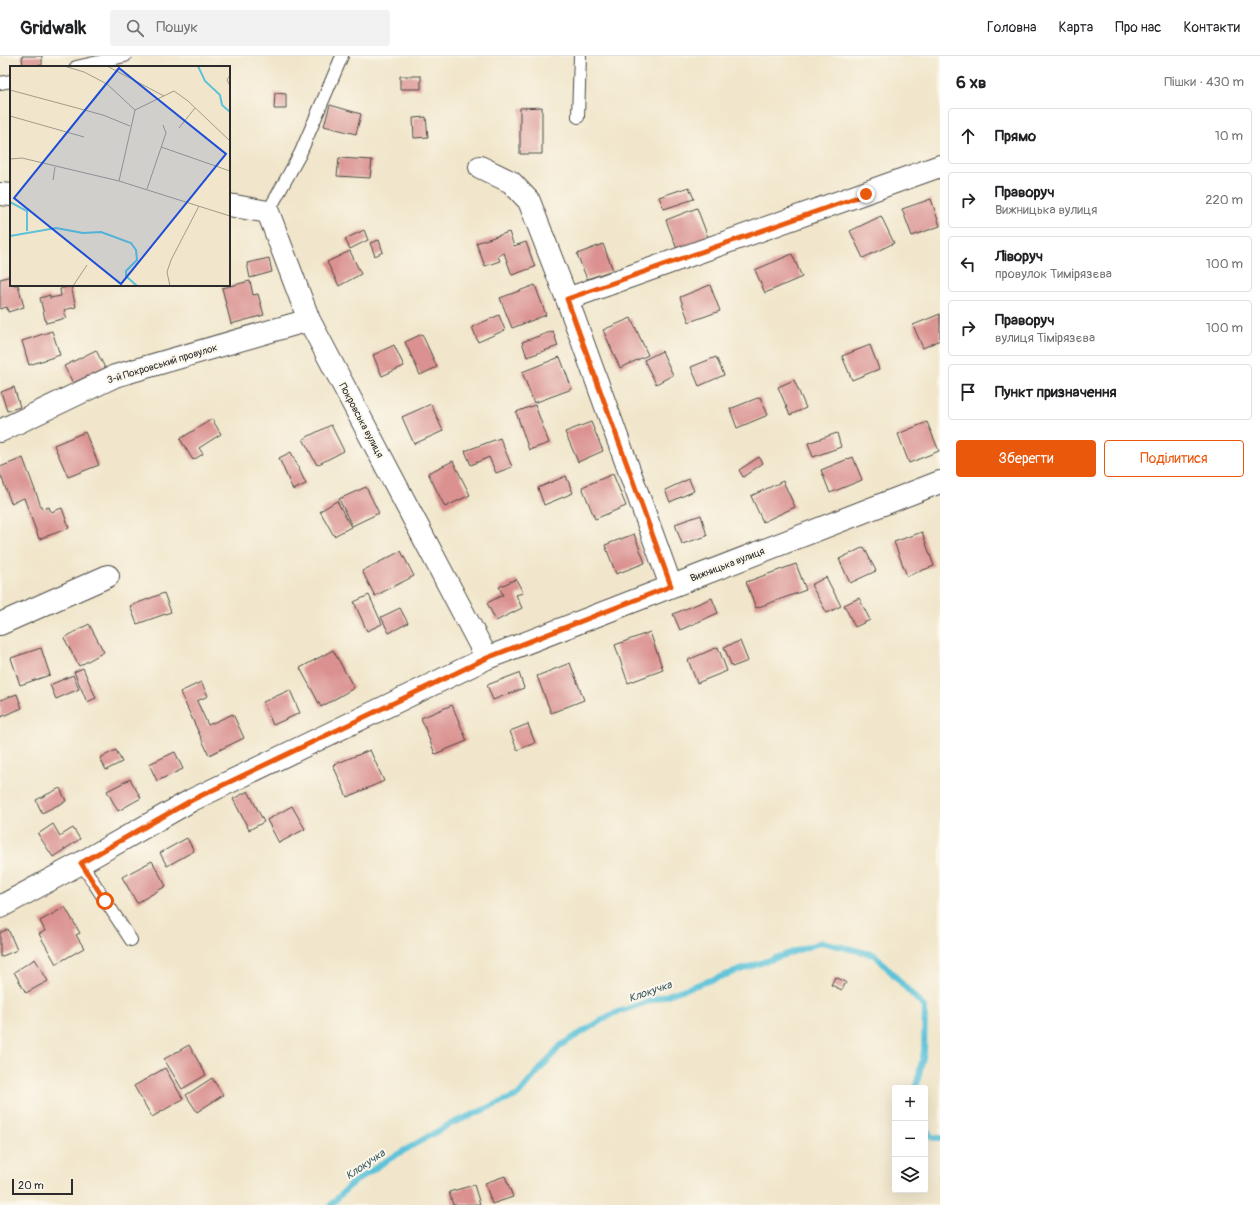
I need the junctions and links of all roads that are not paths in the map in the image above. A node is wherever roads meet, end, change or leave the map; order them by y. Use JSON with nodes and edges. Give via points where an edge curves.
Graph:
{"nodes":[{"id":1,"x":125,"y":56,"type":"edge"},
{"id":2,"x":342,"y":56,"type":"edge"},
{"id":3,"x":580,"y":56,"type":"edge"},
{"id":4,"x":80,"y":66,"type":"edge"},
{"id":5,"x":10,"y":81,"type":"edge"},
{"id":6,"x":0,"y":83,"type":"edge"},
{"id":7,"x":578,"y":117,"type":"dead end"},
{"id":8,"x":940,"y":166,"type":"edge"},
{"id":9,"x":480,"y":167,"type":"dead end"},
{"id":10,"x":0,"y":194,"type":"edge"},
{"id":11,"x":10,"y":195,"type":"edge"},
{"id":12,"x":230,"y":205,"type":"edge"},
{"id":13,"x":268,"y":212,"type":"junction"},
{"id":14,"x":567,"y":299,"type":"junction"},
{"id":15,"x":309,"y":320,"type":"junction"},
{"id":16,"x":0,"y":432,"type":"edge"},
{"id":17,"x":940,"y":482,"type":"edge"},
{"id":18,"x":108,"y":576,"type":"dead end"},
{"id":19,"x":671,"y":586,"type":"junction"},
{"id":20,"x":0,"y":624,"type":"edge"},
{"id":21,"x":487,"y":658,"type":"junction"},
{"id":22,"x":81,"y":863,"type":"junction"},
{"id":23,"x":0,"y":906,"type":"edge"},
{"id":24,"x":131,"y":940,"type":"dead end"}],
"edges":[{"from":1,"to":4,"type":"lane"},
{"from":2,"to":13,"type":"lane","via":[[300,154]]},
{"from":3,"to":7,"type":"lane"},
{"from":5,"to":6,"type":"lane"},
{"from":8,"to":14,"type":"street"},
{"from":9,"to":14,"type":"street","via":[[511,182],[529,201]]},
{"from":10,"to":11,"type":"street"},
{"from":12,"to":13,"type":"street"},
{"from":13,"to":15,"type":"street","name":"Покровська вулиця"},
{"from":14,"to":19,"type":"street"},
{"from":15,"to":16,"type":"street","name":"3-й Покровський провулок","via":[[115,376]]},
{"from":15,"to":21,"type":"street","name":"Покровська вулиця"},
{"from":17,"to":19,"type":"street","name":"Вижницька вулиця"},
{"from":18,"to":20,"type":"street"},
{"from":19,"to":21,"type":"street","name":"Вижницька вулиця"},
{"from":21,"to":22,"type":"street","name":"Вижницька вулиця","via":[[192,800]]},
{"from":22,"to":23,"type":"street","name":"Вижницька вулиця"},
{"from":22,"to":24,"type":"lane"}]}
